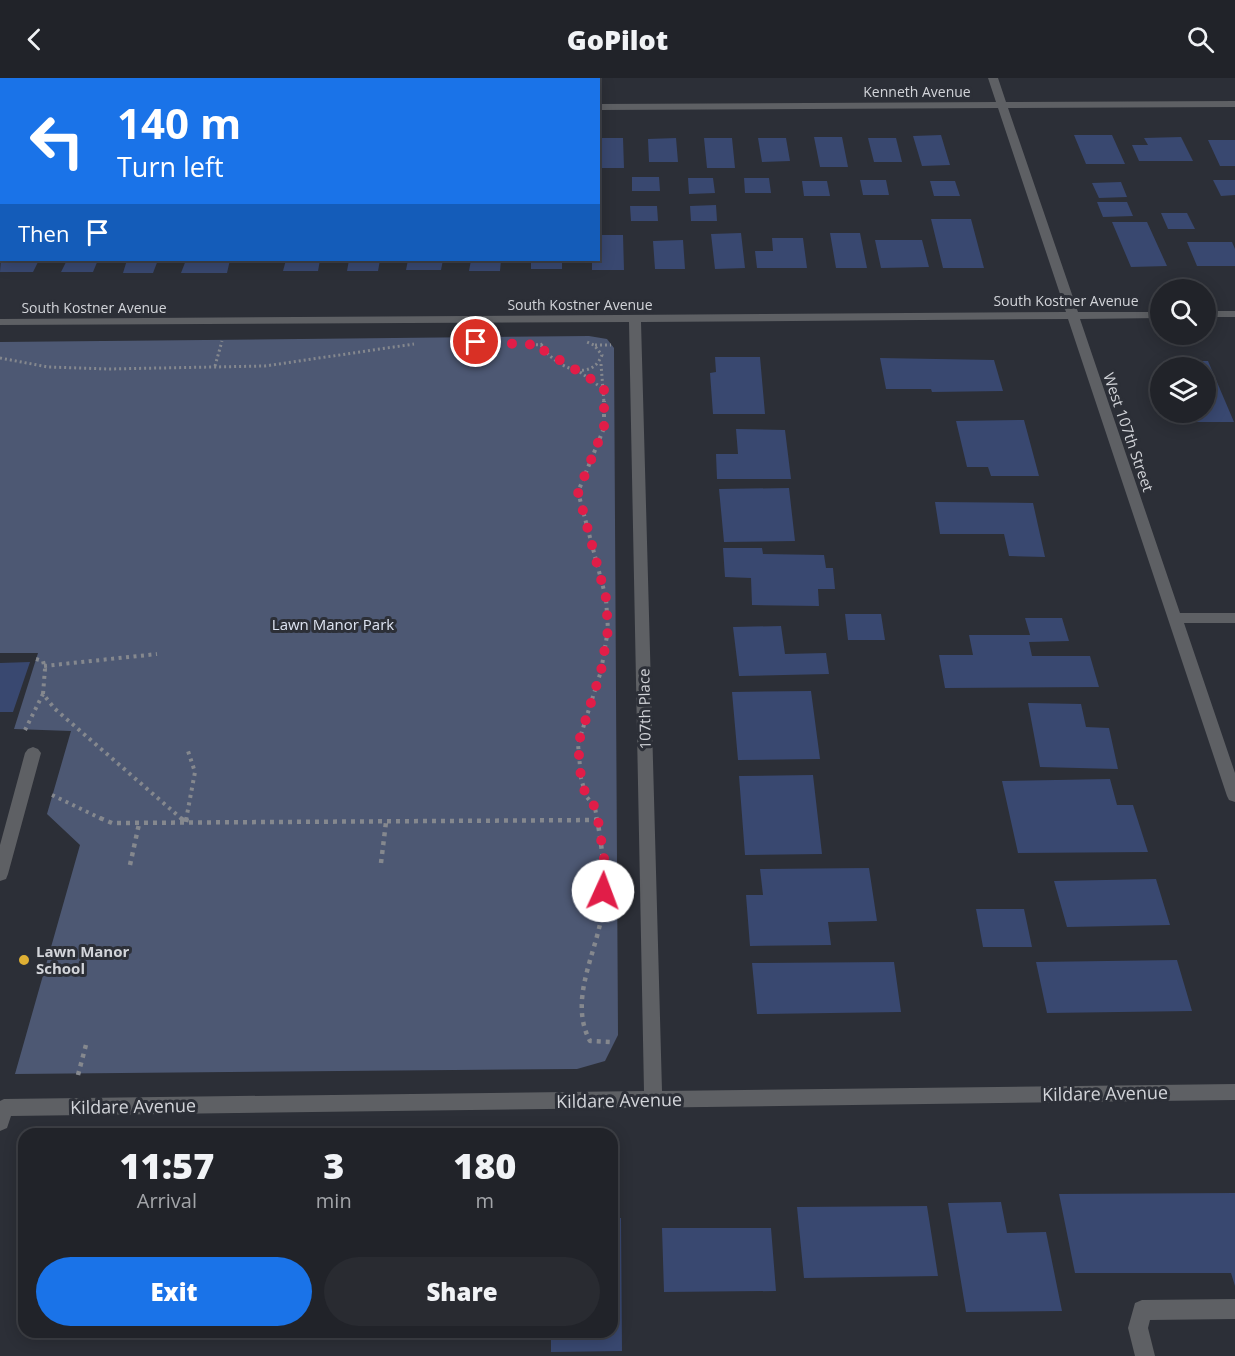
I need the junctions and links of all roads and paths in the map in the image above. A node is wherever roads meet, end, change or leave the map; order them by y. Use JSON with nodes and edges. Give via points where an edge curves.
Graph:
{"nodes":[{"id":1,"x":993,"y":78,"type":"edge"},
{"id":2,"x":1235,"y":104,"type":"edge"},
{"id":3,"x":1003,"y":105,"type":"junction"},
{"id":4,"x":600,"y":107,"type":"edge"},
{"id":5,"x":1216,"y":314,"type":"edge"},
{"id":6,"x":1235,"y":314,"type":"edge"},
{"id":7,"x":1073,"y":315,"type":"junction"},
{"id":8,"x":1150,"y":315,"type":"edge"},
{"id":9,"x":635,"y":319,"type":"junction"},
{"id":10,"x":0,"y":322,"type":"edge"},
{"id":11,"x":224,"y":334,"type":"dead end"},
{"id":12,"x":553,"y":339,"type":"dead end"},
{"id":13,"x":586,"y":342,"type":"dead end"},
{"id":14,"x":517,"y":343,"type":"dead end"},
{"id":15,"x":421,"y":344,"type":"dead end"},
{"id":16,"x":541,"y":345,"type":"junction"},
{"id":17,"x":594,"y":345,"type":"junction"},
{"id":18,"x":618,"y":345,"type":"dead end"},
{"id":19,"x":0,"y":358,"type":"edge"},
{"id":20,"x":601,"y":364,"type":"junction"},
{"id":21,"x":215,"y":366,"type":"junction"},
{"id":22,"x":579,"y":371,"type":"junction"},
{"id":23,"x":604,"y":389,"type":"junction"},
{"id":24,"x":1175,"y":618,"type":"junction"},
{"id":25,"x":1235,"y":618,"type":"edge"},
{"id":26,"x":157,"y":654,"type":"dead end"},
{"id":27,"x":36,"y":659,"type":"dead end"},
{"id":28,"x":44,"y":666,"type":"junction"},
{"id":29,"x":43,"y":694,"type":"junction"},
{"id":30,"x":25,"y":730,"type":"dead end"},
{"id":31,"x":187,"y":748,"type":"dead end"},
{"id":32,"x":33,"y":753,"type":"dead end"},
{"id":33,"x":52,"y":795,"type":"dead end"},
{"id":34,"x":1235,"y":796,"type":"edge"},
{"id":35,"x":598,"y":820,"type":"junction"},
{"id":36,"x":386,"y":822,"type":"junction"},
{"id":37,"x":186,"y":823,"type":"junction"},
{"id":38,"x":139,"y":824,"type":"junction"},
{"id":39,"x":381,"y":863,"type":"dead end"},
{"id":40,"x":130,"y":865,"type":"dead end"},
{"id":41,"x":0,"y":874,"type":"edge"},
{"id":42,"x":87,"y":1041,"type":"dead end"},
{"id":43,"x":612,"y":1042,"type":"dead end"},
{"id":44,"x":78,"y":1076,"type":"dead end"},
{"id":45,"x":1235,"y":1092,"type":"edge"},
{"id":46,"x":653,"y":1100,"type":"junction"},
{"id":47,"x":1,"y":1110,"type":"edge"},
{"id":48,"x":1235,"y":1309,"type":"edge"},
{"id":49,"x":1145,"y":1356,"type":"edge"}],
"edges":[{"from":1,"to":3,"type":"street","name":"West 107th Street"},
{"from":2,"to":3,"type":"street","name":"Kenneth Avenue"},
{"from":3,"to":4,"type":"street","name":"Kenneth Avenue"},
{"from":3,"to":7,"type":"street","name":"West 107th Street"},
{"from":5,"to":6,"type":"street"},
{"from":7,"to":8,"type":"street","name":"South Kostner Avenue"},
{"from":7,"to":9,"type":"street","name":"South Kostner Avenue"},
{"from":7,"to":24,"type":"street","name":"West 107th Street"},
{"from":9,"to":10,"type":"street","name":"South Kostner Avenue"},
{"from":9,"to":46,"type":"street","name":"107th Place"},
{"from":11,"to":21,"type":"path"},
{"from":12,"to":16,"type":"path"},
{"from":13,"to":17,"type":"path"},
{"from":14,"to":16,"type":"path"},
{"from":15,"to":21,"type":"path","via":[[266,366]]},
{"from":16,"to":22,"type":"path"},
{"from":17,"to":18,"type":"path"},
{"from":17,"to":20,"type":"path","via":[[602,355]]},
{"from":19,"to":21,"type":"path","via":[[48,366],[108,369]]},
{"from":20,"to":22,"type":"path"},
{"from":20,"to":23,"type":"path"},
{"from":22,"to":23,"type":"path"},
{"from":23,"to":35,"type":"path","via":[[604,428],[578,492],[606,598],[608,630],[601,671],[578,744],[581,778]]},
{"from":24,"to":25,"type":"street"},
{"from":24,"to":34,"type":"street","name":"West 107th Street"},
{"from":26,"to":28,"type":"path"},
{"from":27,"to":28,"type":"path","via":[[43,661]]},
{"from":28,"to":29,"type":"path"},
{"from":29,"to":30,"type":"path"},
{"from":29,"to":37,"type":"path","via":[[55,709]]},
{"from":31,"to":37,"type":"path","via":[[195,772]]},
{"from":32,"to":41,"type":"street"},
{"from":33,"to":38,"type":"path","via":[[90,816],[112,823]]},
{"from":35,"to":36,"type":"path"},
{"from":35,"to":43,"type":"path","via":[[604,858],[603,907],[582,989],[583,1028],[590,1041]]},
{"from":36,"to":37,"type":"path"},
{"from":36,"to":39,"type":"path"},
{"from":37,"to":38,"type":"path"},
{"from":38,"to":40,"type":"path"},
{"from":42,"to":44,"type":"path"},
{"from":45,"to":46,"type":"street","name":"Kildare Avenue"},
{"from":46,"to":47,"type":"street","name":"Kildare Avenue"},
{"from":48,"to":49,"type":"street","via":[[1142,1310],[1138,1328]]}]}
